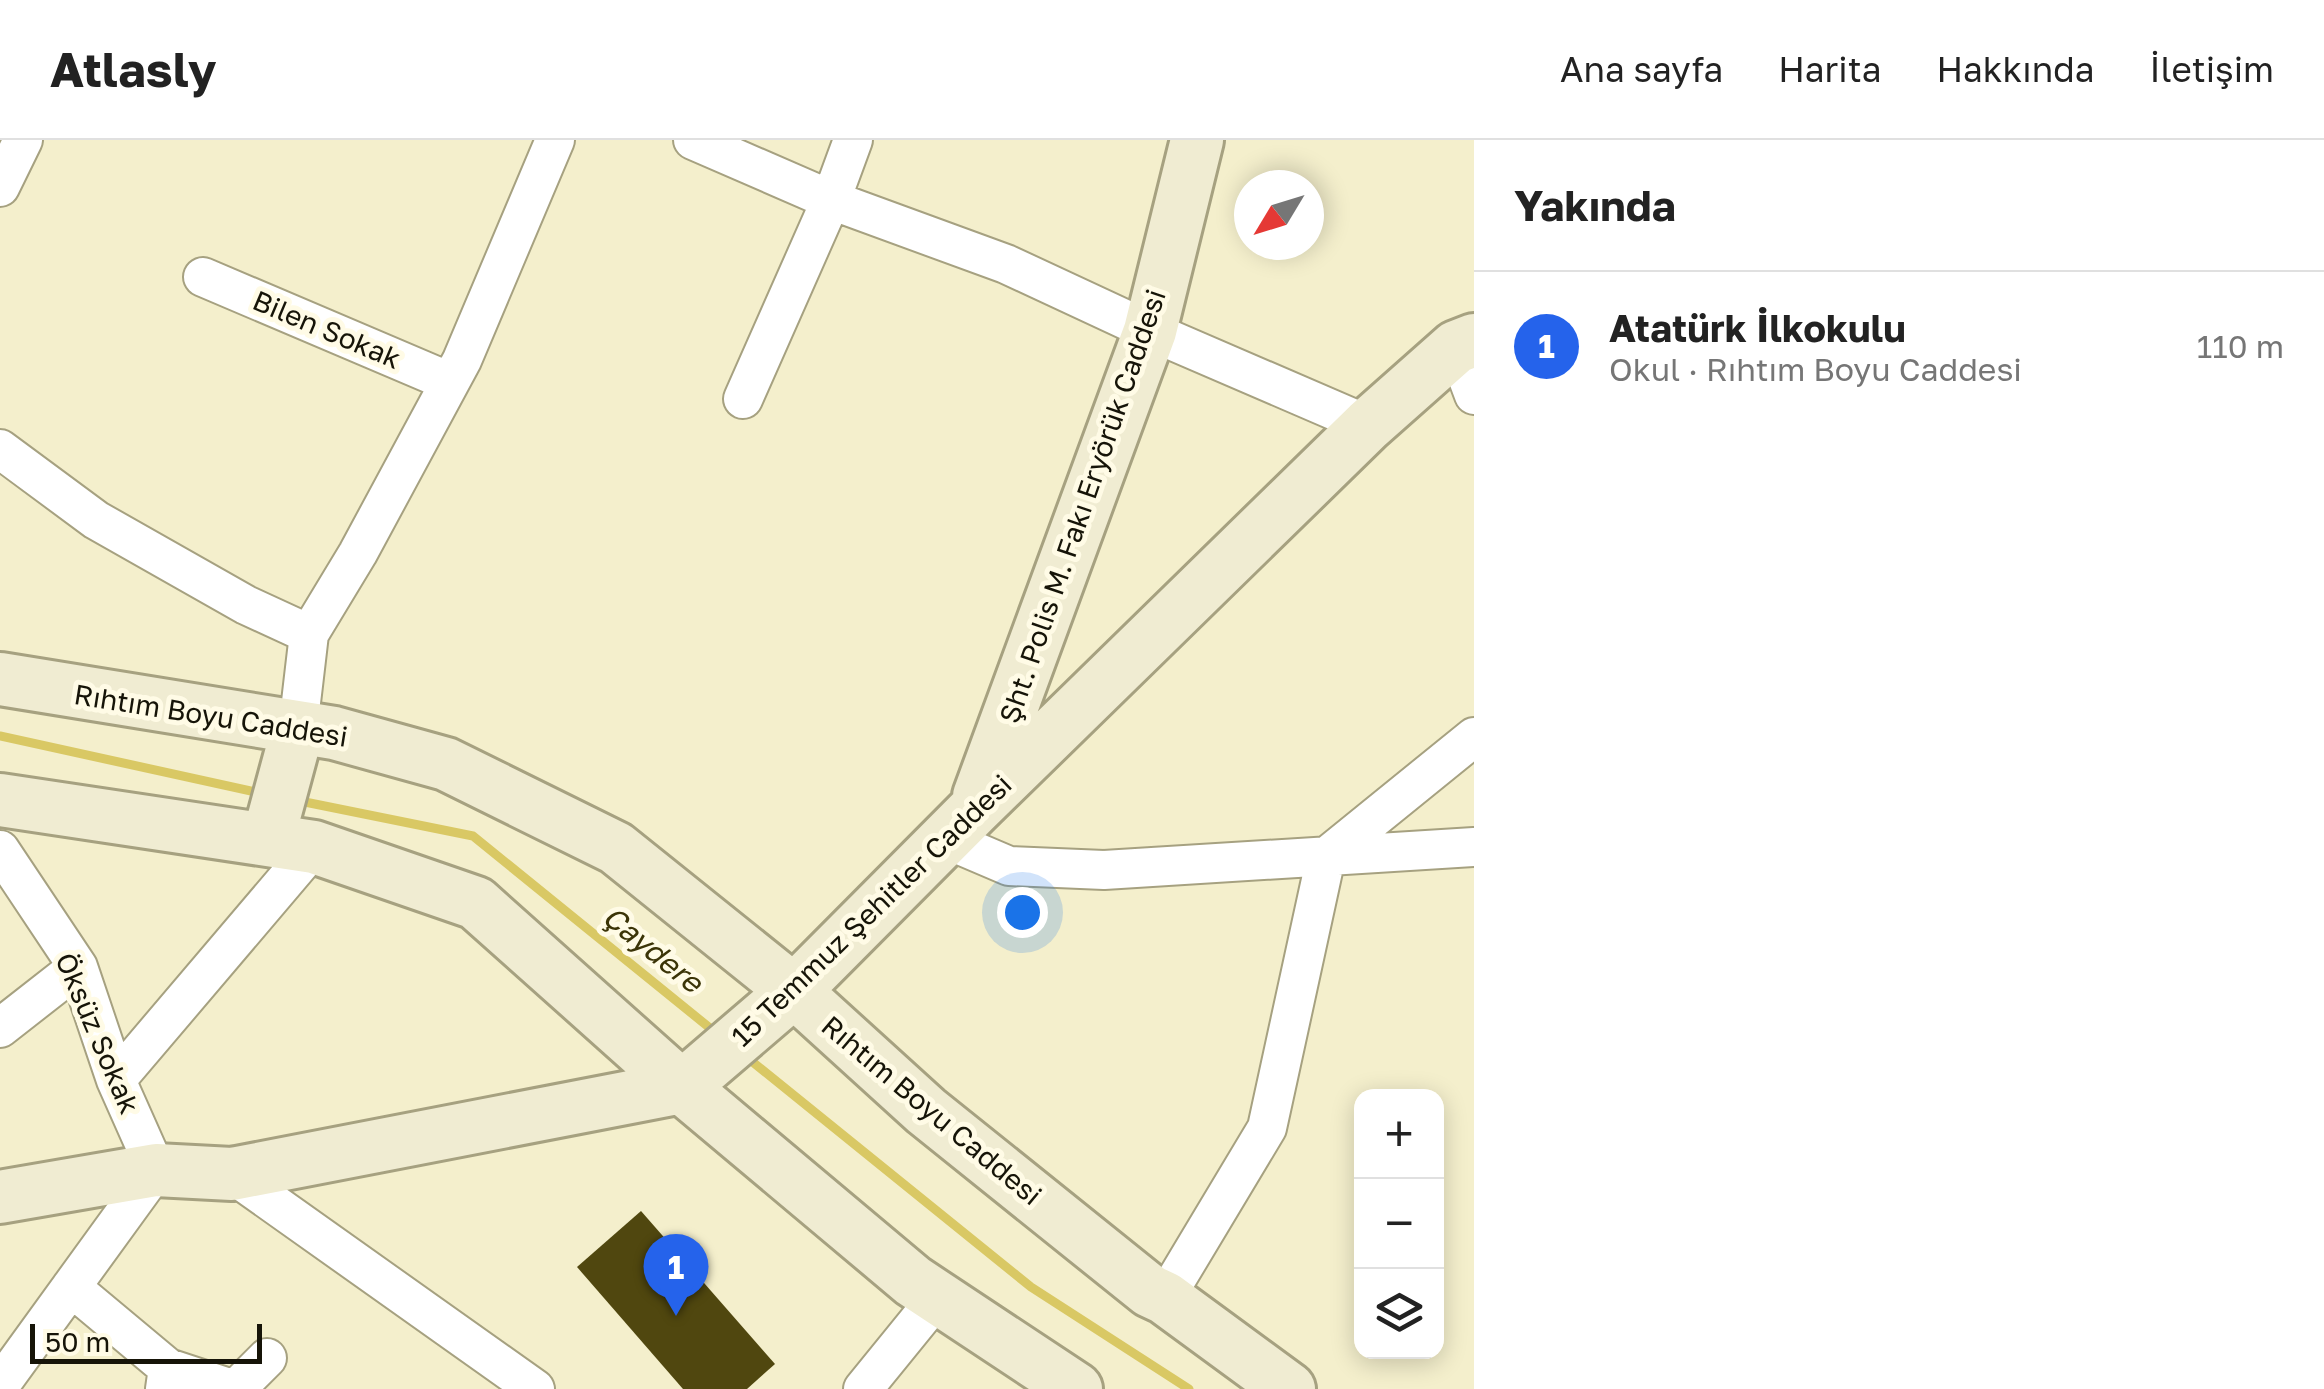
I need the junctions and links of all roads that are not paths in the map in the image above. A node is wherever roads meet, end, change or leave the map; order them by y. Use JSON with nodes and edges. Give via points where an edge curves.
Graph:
{"nodes":[{"id":1,"x":23,"y":140,"type":"edge"},
{"id":2,"x":555,"y":140,"type":"edge"},
{"id":3,"x":693,"y":140,"type":"edge"},
{"id":4,"x":853,"y":140,"type":"edge"},
{"id":5,"x":1197,"y":140,"type":"edge"},
{"id":6,"x":0,"y":187,"type":"edge"},
{"id":7,"x":831,"y":200,"type":"junction"},
{"id":8,"x":203,"y":277,"type":"dead end"},
{"id":9,"x":1150,"y":330,"type":"junction"},
{"id":10,"x":1465,"y":344,"type":"edge"},
{"id":11,"x":450,"y":382,"type":"junction"},
{"id":12,"x":1474,"y":396,"type":"edge"},
{"id":13,"x":742,"y":400,"type":"dead end"},
{"id":14,"x":1368,"y":424,"type":"junction"},
{"id":15,"x":0,"y":449,"type":"edge"},
{"id":16,"x":310,"y":634,"type":"junction"},
{"id":17,"x":0,"y":679,"type":"edge"},
{"id":18,"x":298,"y":728,"type":"junction"},
{"id":19,"x":1474,"y":737,"type":"edge"},
{"id":20,"x":0,"y":800,"type":"edge"},
{"id":21,"x":960,"y":826,"type":"junction"},
{"id":22,"x":291,"y":843,"type":"junction"},
{"id":23,"x":1474,"y":847,"type":"edge"},
{"id":24,"x":0,"y":850,"type":"edge"},
{"id":25,"x":1326,"y":856,"type":"junction"},
{"id":26,"x":78,"y":967,"type":"junction"},
{"id":27,"x":783,"y":1002,"type":"junction"},
{"id":28,"x":0,"y":1028,"type":"edge"},
{"id":29,"x":695,"y":1076,"type":"junction"},
{"id":30,"x":116,"y":1080,"type":"junction"},
{"id":31,"x":156,"y":1170,"type":"junction"},
{"id":32,"x":232,"y":1174,"type":"junction"},
{"id":33,"x":0,"y":1197,"type":"edge"},
{"id":34,"x":71,"y":1287,"type":"junction"},
{"id":35,"x":937,"y":1298,"type":"junction"},
{"id":36,"x":1165,"y":1298,"type":"junction"},
{"id":37,"x":267,"y":1358,"type":"dead end"},
{"id":38,"x":2,"y":1378,"type":"edge"},
{"id":39,"x":167,"y":1379,"type":"edge"},
{"id":40,"x":234,"y":1389,"type":"edge"},
{"id":41,"x":535,"y":1389,"type":"edge"},
{"id":42,"x":863,"y":1389,"type":"edge"},
{"id":43,"x":1076,"y":1389,"type":"edge"},
{"id":44,"x":1289,"y":1389,"type":"edge"}],
"edges":[{"from":1,"to":6,"type":"street"},
{"from":2,"to":11,"type":"street"},
{"from":3,"to":7,"type":"street"},
{"from":4,"to":7,"type":"street"},
{"from":5,"to":9,"type":"street","name":"Şht. Polis M. Fakı Eryörük Caddesi"},
{"from":7,"to":9,"type":"street","via":[[1006,264]]},
{"from":7,"to":13,"type":"street"},
{"from":8,"to":11,"type":"street","name":"Bilen Sokak"},
{"from":9,"to":14,"type":"street"},
{"from":9,"to":21,"type":"street","name":"Şht. Polis M. Fakı Eryörük Caddesi"},
{"from":10,"to":12,"type":"street"},
{"from":10,"to":14,"type":"street","name":"15 Temmuz Şehitler Caddesi"},
{"from":11,"to":16,"type":"street"},
{"from":14,"to":21,"type":"street","name":"15 Temmuz Şehitler Caddesi"},
{"from":15,"to":16,"type":"street","via":[[96,520],[246,606]]},
{"from":16,"to":18,"type":"street"},
{"from":17,"to":18,"type":"street","name":"Rıhtım Boyu Caddesi"},
{"from":18,"to":22,"type":"street"},
{"from":18,"to":27,"type":"street","name":"Rıhtım Boyu Caddesi","via":[[446,764],[616,848]]},
{"from":19,"to":25,"type":"street"},
{"from":20,"to":22,"type":"street"},
{"from":21,"to":25,"type":"street","via":[[1008,866],[1104,870]]},
{"from":21,"to":27,"type":"street","name":"15 Temmuz Şehitler Caddesi"},
{"from":22,"to":29,"type":"street","via":[[476,903]]},
{"from":22,"to":30,"type":"street"},
{"from":23,"to":25,"type":"street"},
{"from":24,"to":26,"type":"street","name":"Öksüz Sokak"},
{"from":25,"to":36,"type":"street","via":[[1268,1128]]},
{"from":26,"to":28,"type":"street"},
{"from":26,"to":30,"type":"street","name":"Öksüz Sokak"},
{"from":27,"to":29,"type":"street","name":"15 Temmuz Şehitler Caddesi"},
{"from":27,"to":36,"type":"street","name":"Rıhtım Boyu Caddesi"},
{"from":29,"to":32,"type":"street","name":"15 Temmuz Şehitler Caddesi"},
{"from":29,"to":35,"type":"street"},
{"from":30,"to":31,"type":"street","name":"Öksüz Sokak"},
{"from":31,"to":32,"type":"street","name":"15 Temmuz Şehitler Caddesi"},
{"from":31,"to":33,"type":"street","name":"15 Temmuz Şehitler Caddesi"},
{"from":31,"to":34,"type":"street"},
{"from":32,"to":41,"type":"street"},
{"from":34,"to":38,"type":"street"},
{"from":34,"to":39,"type":"street"},
{"from":35,"to":42,"type":"street"},
{"from":35,"to":43,"type":"street"},
{"from":36,"to":44,"type":"street","name":"Rıhtım Boyu Caddesi"},
{"from":37,"to":40,"type":"street"},
{"from":39,"to":40,"type":"street"}]}
